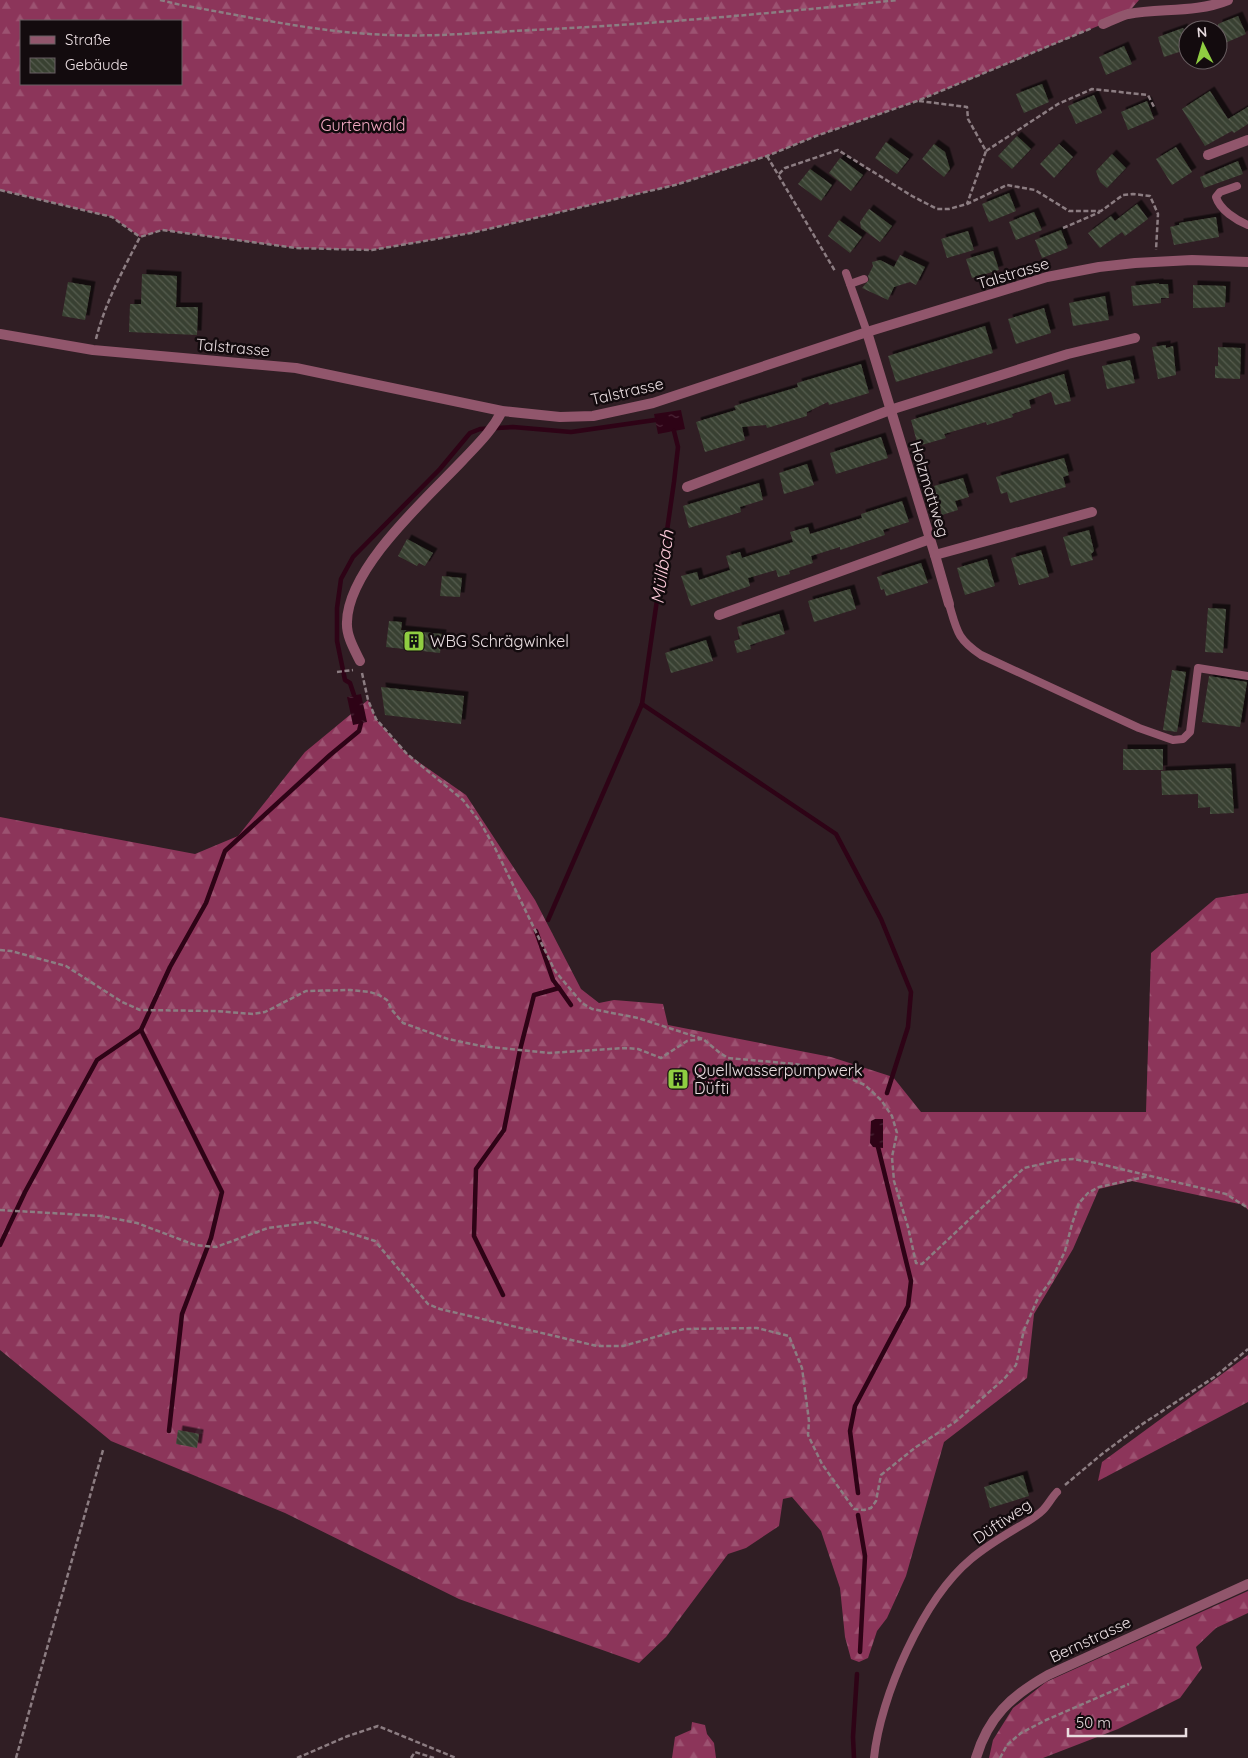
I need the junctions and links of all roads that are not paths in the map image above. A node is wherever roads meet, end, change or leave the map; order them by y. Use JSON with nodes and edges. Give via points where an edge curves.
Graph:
{"nodes":[{"id":1,"x":1228,"y":0,"type":"edge"},
{"id":2,"x":1103,"y":24,"type":"road end"},
{"id":3,"x":1248,"y":140,"type":"edge"},
{"id":4,"x":1208,"y":155,"type":"dead end"},
{"id":5,"x":1237,"y":186,"type":"dead end"},
{"id":6,"x":1248,"y":225,"type":"edge"},
{"id":7,"x":1248,"y":262,"type":"edge"},
{"id":8,"x":846,"y":273,"type":"road end"},
{"id":9,"x":864,"y":279,"type":"dead end"},
{"id":10,"x":850,"y":284,"type":"junction"},
{"id":11,"x":867,"y":332,"type":"junction"},
{"id":12,"x":0,"y":334,"type":"edge"},
{"id":13,"x":1135,"y":338,"type":"dead end"},
{"id":14,"x":890,"y":410,"type":"junction"},
{"id":15,"x":502,"y":411,"type":"junction"},
{"id":16,"x":687,"y":487,"type":"dead end"},
{"id":17,"x":1092,"y":512,"type":"dead end"},
{"id":18,"x":930,"y":539,"type":"junction"},
{"id":19,"x":934,"y":555,"type":"junction"},
{"id":20,"x":949,"y":604,"type":"joint"},
{"id":21,"x":719,"y":615,"type":"dead end"},
{"id":22,"x":360,"y":661,"type":"road end"},
{"id":23,"x":1248,"y":676,"type":"edge"},
{"id":24,"x":1057,"y":1492,"type":"road end"},
{"id":25,"x":1248,"y":1584,"type":"edge"},
{"id":26,"x":874,"y":1758,"type":"edge"},
{"id":27,"x":976,"y":1758,"type":"edge"}],
"edges":[{"from":1,"to":2,"type":"street","via":[[1182,10],[1127,14]]},
{"from":3,"to":4,"type":"street"},
{"from":5,"to":6,"type":"lane","via":[[1220,192],[1217,202],[1237,220]]},
{"from":7,"to":11,"type":"street","name":"Talstrasse","via":[[1192,260],[1099,267],[1047,277]]},
{"from":8,"to":10,"type":"lane"},
{"from":9,"to":10,"type":"lane"},
{"from":10,"to":11,"type":"lane"},
{"from":11,"to":14,"type":"street","name":"Holzmattweg"},
{"from":11,"to":15,"type":"street","name":"Talstrasse","via":[[620,411],[560,418]]},
{"from":12,"to":15,"type":"street","name":"Talstrasse","via":[[93,350],[296,368]]},
{"from":13,"to":14,"type":"street","via":[[1068,354]]},
{"from":14,"to":16,"type":"street"},
{"from":14,"to":18,"type":"street","name":"Holzmattweg"},
{"from":15,"to":22,"type":"street","via":[[488,434],[400,526],[365,569],[349,603],[346,623]]},
{"from":17,"to":19,"type":"street","name":"Holzmattweg"},
{"from":18,"to":19,"type":"street","name":"Holzmattweg"},
{"from":18,"to":21,"type":"street"},
{"from":19,"to":20,"type":"street"},
{"from":20,"to":23,"type":"lane","via":[[957,630],[966,645],[981,655],[1138,728],[1173,740],[1183,739],[1190,732],[1198,668]]},
{"from":24,"to":26,"type":"lane","name":"Düftiweg","via":[[1034,1518],[970,1560],[934,1602],[906,1654],[888,1697],[879,1725]]},
{"from":25,"to":27,"type":"street","name":"Bernstrasse","via":[[1030,1685],[1000,1710]]}]}
